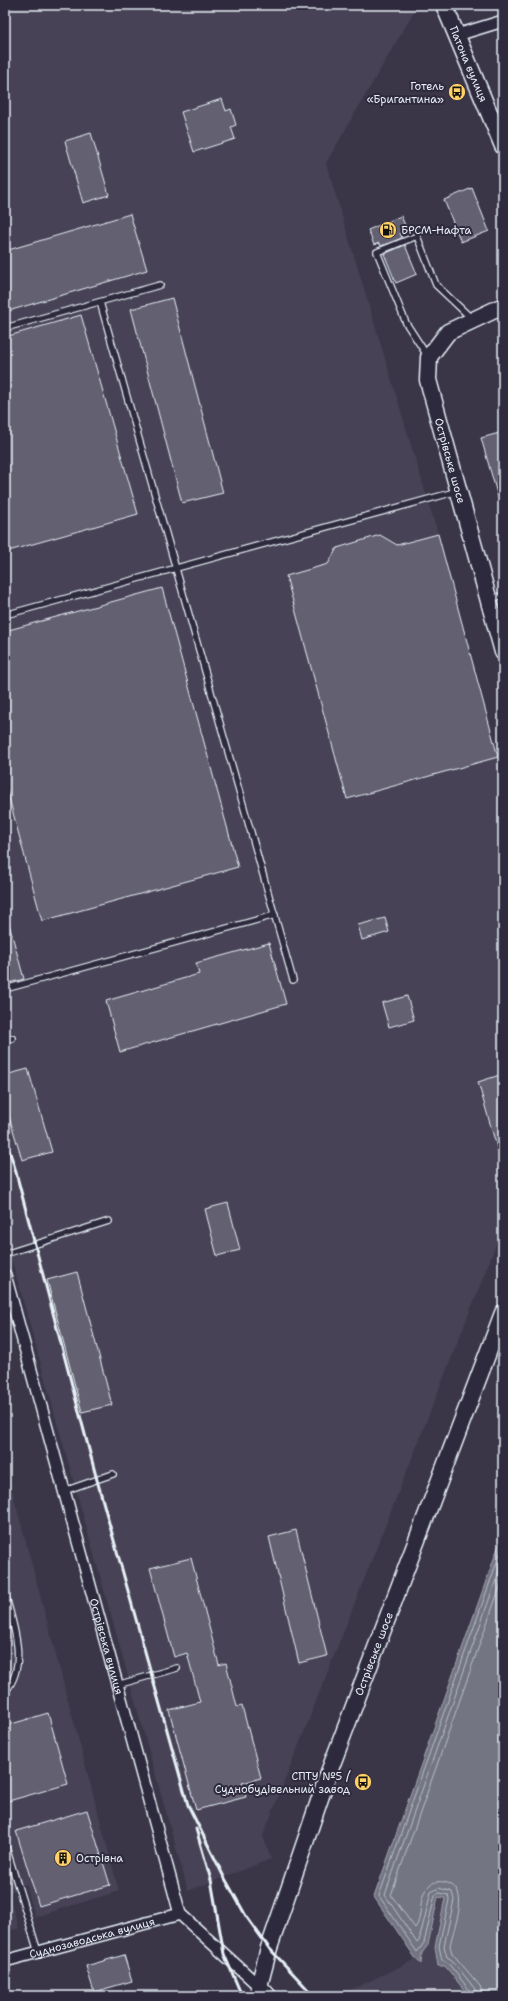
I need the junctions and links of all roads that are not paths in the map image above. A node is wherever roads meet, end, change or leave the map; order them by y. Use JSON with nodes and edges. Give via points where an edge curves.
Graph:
{"nodes":[{"id":1,"x":444,"y":5,"type":"edge"},
{"id":2,"x":503,"y":21,"type":"edge"},
{"id":3,"x":457,"y":35,"type":"junction"},
{"id":4,"x":503,"y":146,"type":"edge"},
{"id":5,"x":160,"y":285,"type":"dead end"},
{"id":6,"x":100,"y":302,"type":"junction"},
{"id":7,"x":503,"y":306,"type":"edge"},
{"id":8,"x":473,"y":320,"type":"junction"},
{"id":9,"x":5,"y":328,"type":"edge"},
{"id":10,"x":429,"y":357,"type":"junction"},
{"id":11,"x":459,"y":490,"type":"junction"},
{"id":12,"x":176,"y":568,"type":"junction"},
{"id":13,"x":496,"y":598,"type":"edge"},
{"id":14,"x":5,"y":615,"type":"edge"},
{"id":15,"x":503,"y":652,"type":"edge"},
{"id":16,"x":275,"y":915,"type":"junction"},
{"id":17,"x":293,"y":980,"type":"dead end"},
{"id":18,"x":5,"y":989,"type":"edge"},
{"id":19,"x":12,"y":1038,"type":"dead end"},
{"id":20,"x":5,"y":1040,"type":"edge"},
{"id":21,"x":109,"y":1221,"type":"dead end"},
{"id":22,"x":5,"y":1254,"type":"edge"},
{"id":23,"x":5,"y":1275,"type":"edge"},
{"id":24,"x":502,"y":1320,"type":"edge"},
{"id":25,"x":113,"y":1474,"type":"dead end"},
{"id":26,"x":64,"y":1491,"type":"junction"},
{"id":27,"x":5,"y":1593,"type":"edge"},
{"id":28,"x":177,"y":1668,"type":"dead end"},
{"id":29,"x":117,"y":1685,"type":"junction"},
{"id":30,"x":5,"y":1692,"type":"edge"},
{"id":31,"x":6,"y":1847,"type":"dead end"},
{"id":32,"x":180,"y":1914,"type":"junction"},
{"id":33,"x":38,"y":1952,"type":"junction"},
{"id":34,"x":5,"y":1961,"type":"edge"},
{"id":35,"x":264,"y":1991,"type":"edge"}],
"edges":[{"from":1,"to":3,"type":"street","name":"Патона вулиця"},
{"from":2,"to":3,"type":"street"},
{"from":3,"to":4,"type":"street","name":"Патона вулиця"},
{"from":5,"to":6,"type":"lane"},
{"from":6,"to":9,"type":"lane"},
{"from":6,"to":12,"type":"lane"},
{"from":7,"to":8,"type":"street"},
{"from":8,"to":10,"type":"street","via":[[448,332]]},
{"from":8,"to":10,"type":"lane","via":[[436,285],[417,236],[377,252],[406,323]]},
{"from":10,"to":11,"type":"street","name":"Острівське шосе","via":[[428,380]]},
{"from":11,"to":12,"type":"lane"},
{"from":11,"to":13,"type":"street","name":"Острівське шосе"},
{"from":12,"to":14,"type":"lane"},
{"from":12,"to":16,"type":"lane"},
{"from":13,"to":15,"type":"street","name":"Острівське шосе"},
{"from":16,"to":17,"type":"lane"},
{"from":16,"to":18,"type":"lane"},
{"from":19,"to":20,"type":"lane"},
{"from":21,"to":22,"type":"lane"},
{"from":23,"to":26,"type":"street","name":"Острівська вулиця"},
{"from":24,"to":35,"type":"street","name":"Острівське шосе","via":[[329,1772],[269,1948]]},
{"from":25,"to":26,"type":"lane"},
{"from":26,"to":29,"type":"street","name":"Острівська вулиця"},
{"from":27,"to":30,"type":"lane","via":[[17,1640],[18,1665],[12,1684]]},
{"from":28,"to":29,"type":"lane"},
{"from":29,"to":32,"type":"street","name":"Острівська вулиця"},
{"from":31,"to":33,"type":"lane"},
{"from":32,"to":33,"type":"street","name":"Суднозаводська вулиця"},
{"from":32,"to":35,"type":"street"},
{"from":33,"to":34,"type":"street","name":"Суднозаводська вулиця"}]}
